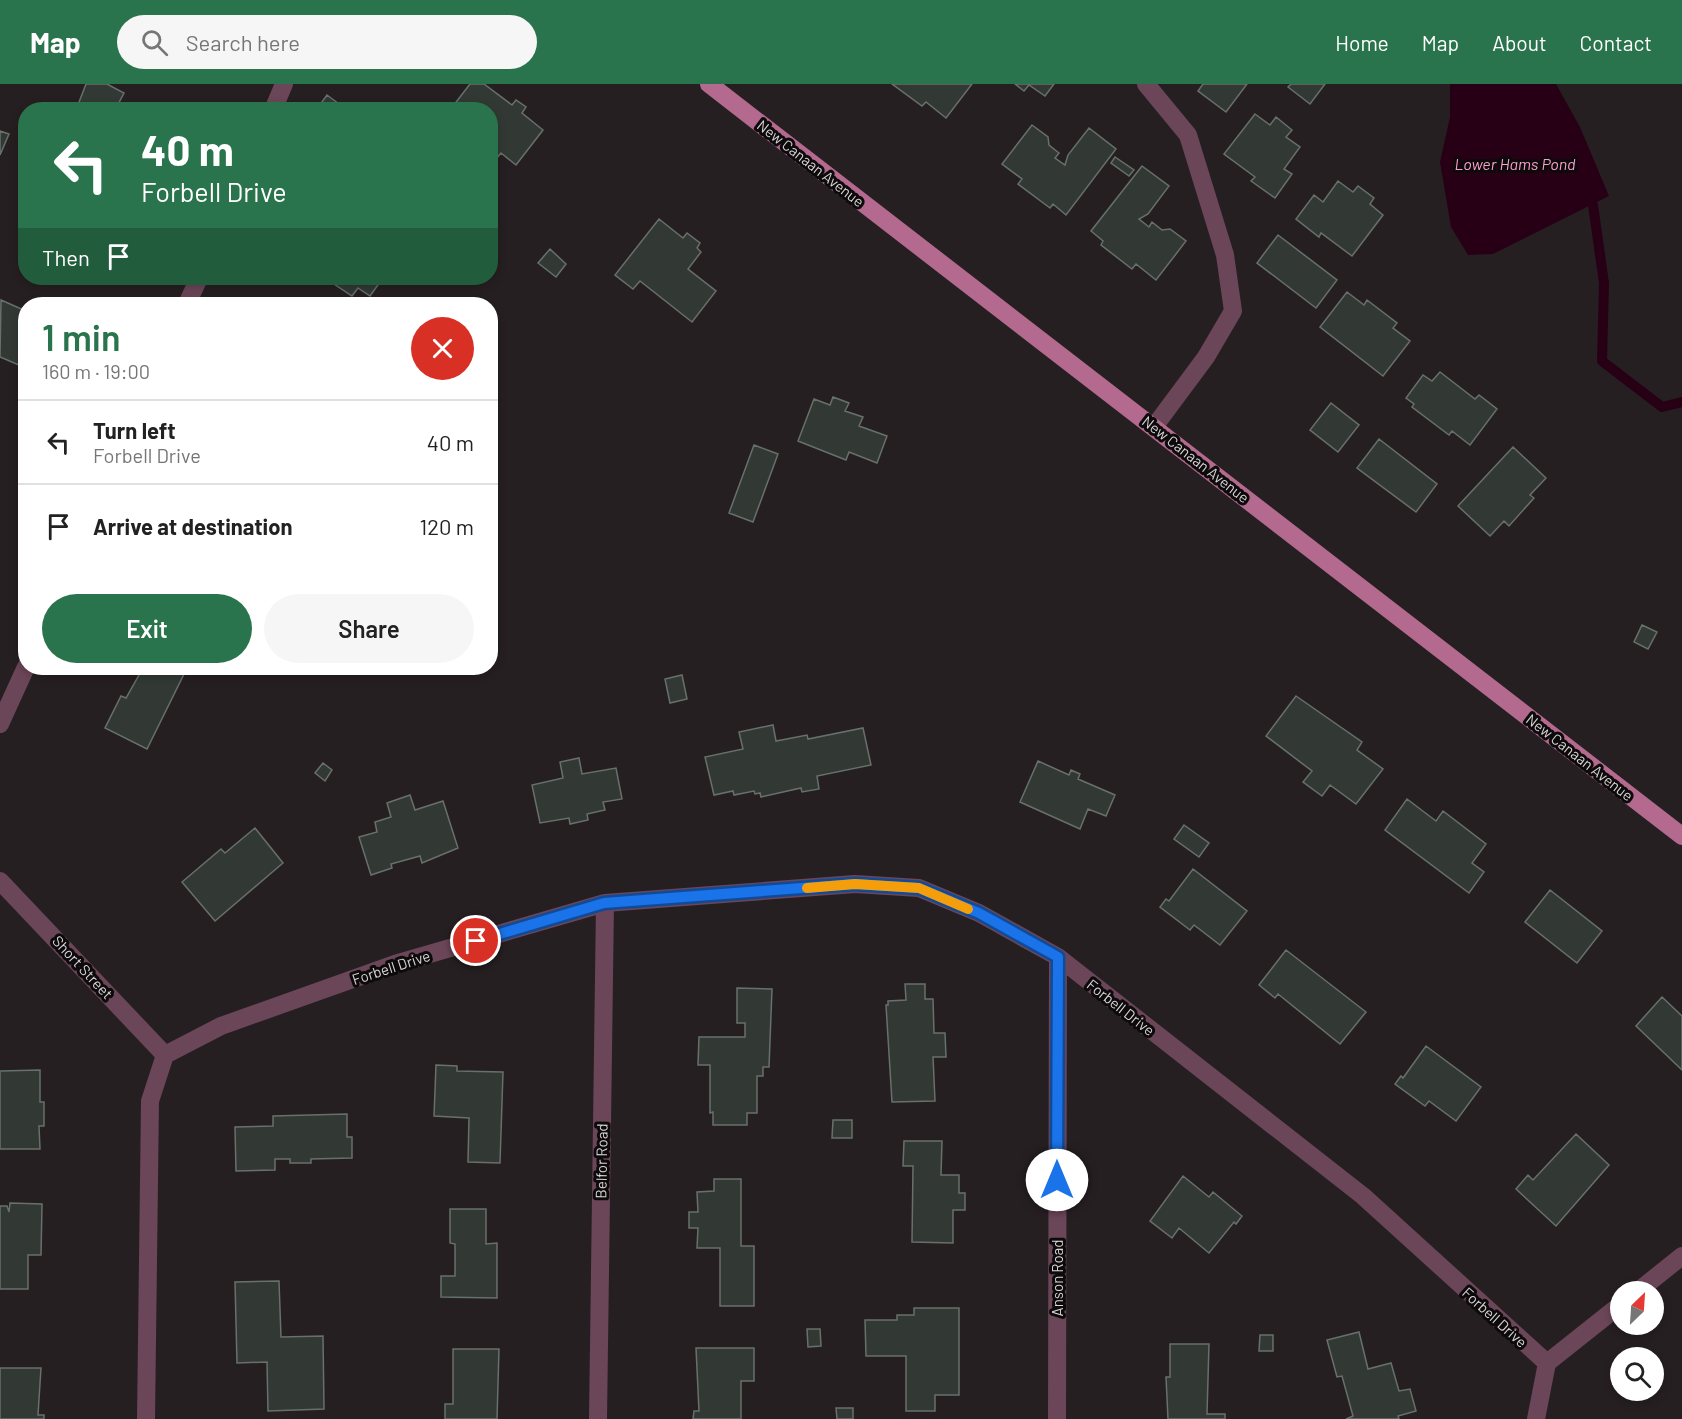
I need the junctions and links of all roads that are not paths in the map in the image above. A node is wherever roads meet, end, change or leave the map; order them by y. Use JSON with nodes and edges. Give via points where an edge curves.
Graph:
{"nodes":[{"id":1,"x":284,"y":84,"type":"edge"},
{"id":2,"x":708,"y":84,"type":"edge"},
{"id":3,"x":1146,"y":84,"type":"edge"},
{"id":4,"x":276,"y":102,"type":"edge"},
{"id":5,"x":1154,"y":428,"type":"junction"},
{"id":6,"x":22,"y":675,"type":"edge"},
{"id":7,"x":0,"y":724,"type":"edge"},
{"id":8,"x":1682,"y":836,"type":"edge"},
{"id":9,"x":0,"y":880,"type":"edge"},
{"id":10,"x":604,"y":903,"type":"junction"},
{"id":11,"x":1058,"y":957,"type":"junction"},
{"id":12,"x":165,"y":1055,"type":"junction"},
{"id":13,"x":1682,"y":1256,"type":"edge"},
{"id":14,"x":1651,"y":1281,"type":"edge"},
{"id":15,"x":1610,"y":1313,"type":"edge"},
{"id":16,"x":1547,"y":1363,"type":"junction"},
{"id":17,"x":146,"y":1419,"type":"edge"},
{"id":18,"x":598,"y":1419,"type":"edge"},
{"id":19,"x":1057,"y":1419,"type":"edge"},
{"id":20,"x":1536,"y":1419,"type":"edge"}],
"edges":[{"from":1,"to":4,"type":"street"},
{"from":2,"to":5,"type":"main road","name":"New Canaan Avenue"},
{"from":3,"to":5,"type":"street","via":[[1188,135],[1225,255],[1233,311],[1206,357]]},
{"from":5,"to":8,"type":"main road","name":"New Canaan Avenue"},
{"from":6,"to":7,"type":"street"},
{"from":9,"to":12,"type":"street","name":"Short Street"},
{"from":10,"to":11,"type":"street","name":"Forbell Drive","via":[[855,884],[919,888],[979,913]]},
{"from":10,"to":12,"type":"street","name":"Forbell Drive","via":[[395,964],[221,1026]]},
{"from":10,"to":18,"type":"street","name":"Belfor Road"},
{"from":11,"to":16,"type":"street","name":"Forbell Drive","via":[[1363,1196]]},
{"from":11,"to":19,"type":"street","name":"Anson Road"},
{"from":12,"to":17,"type":"street","via":[[150,1101]]},
{"from":13,"to":14,"type":"street"},
{"from":15,"to":16,"type":"street"},
{"from":16,"to":20,"type":"street"}]}
